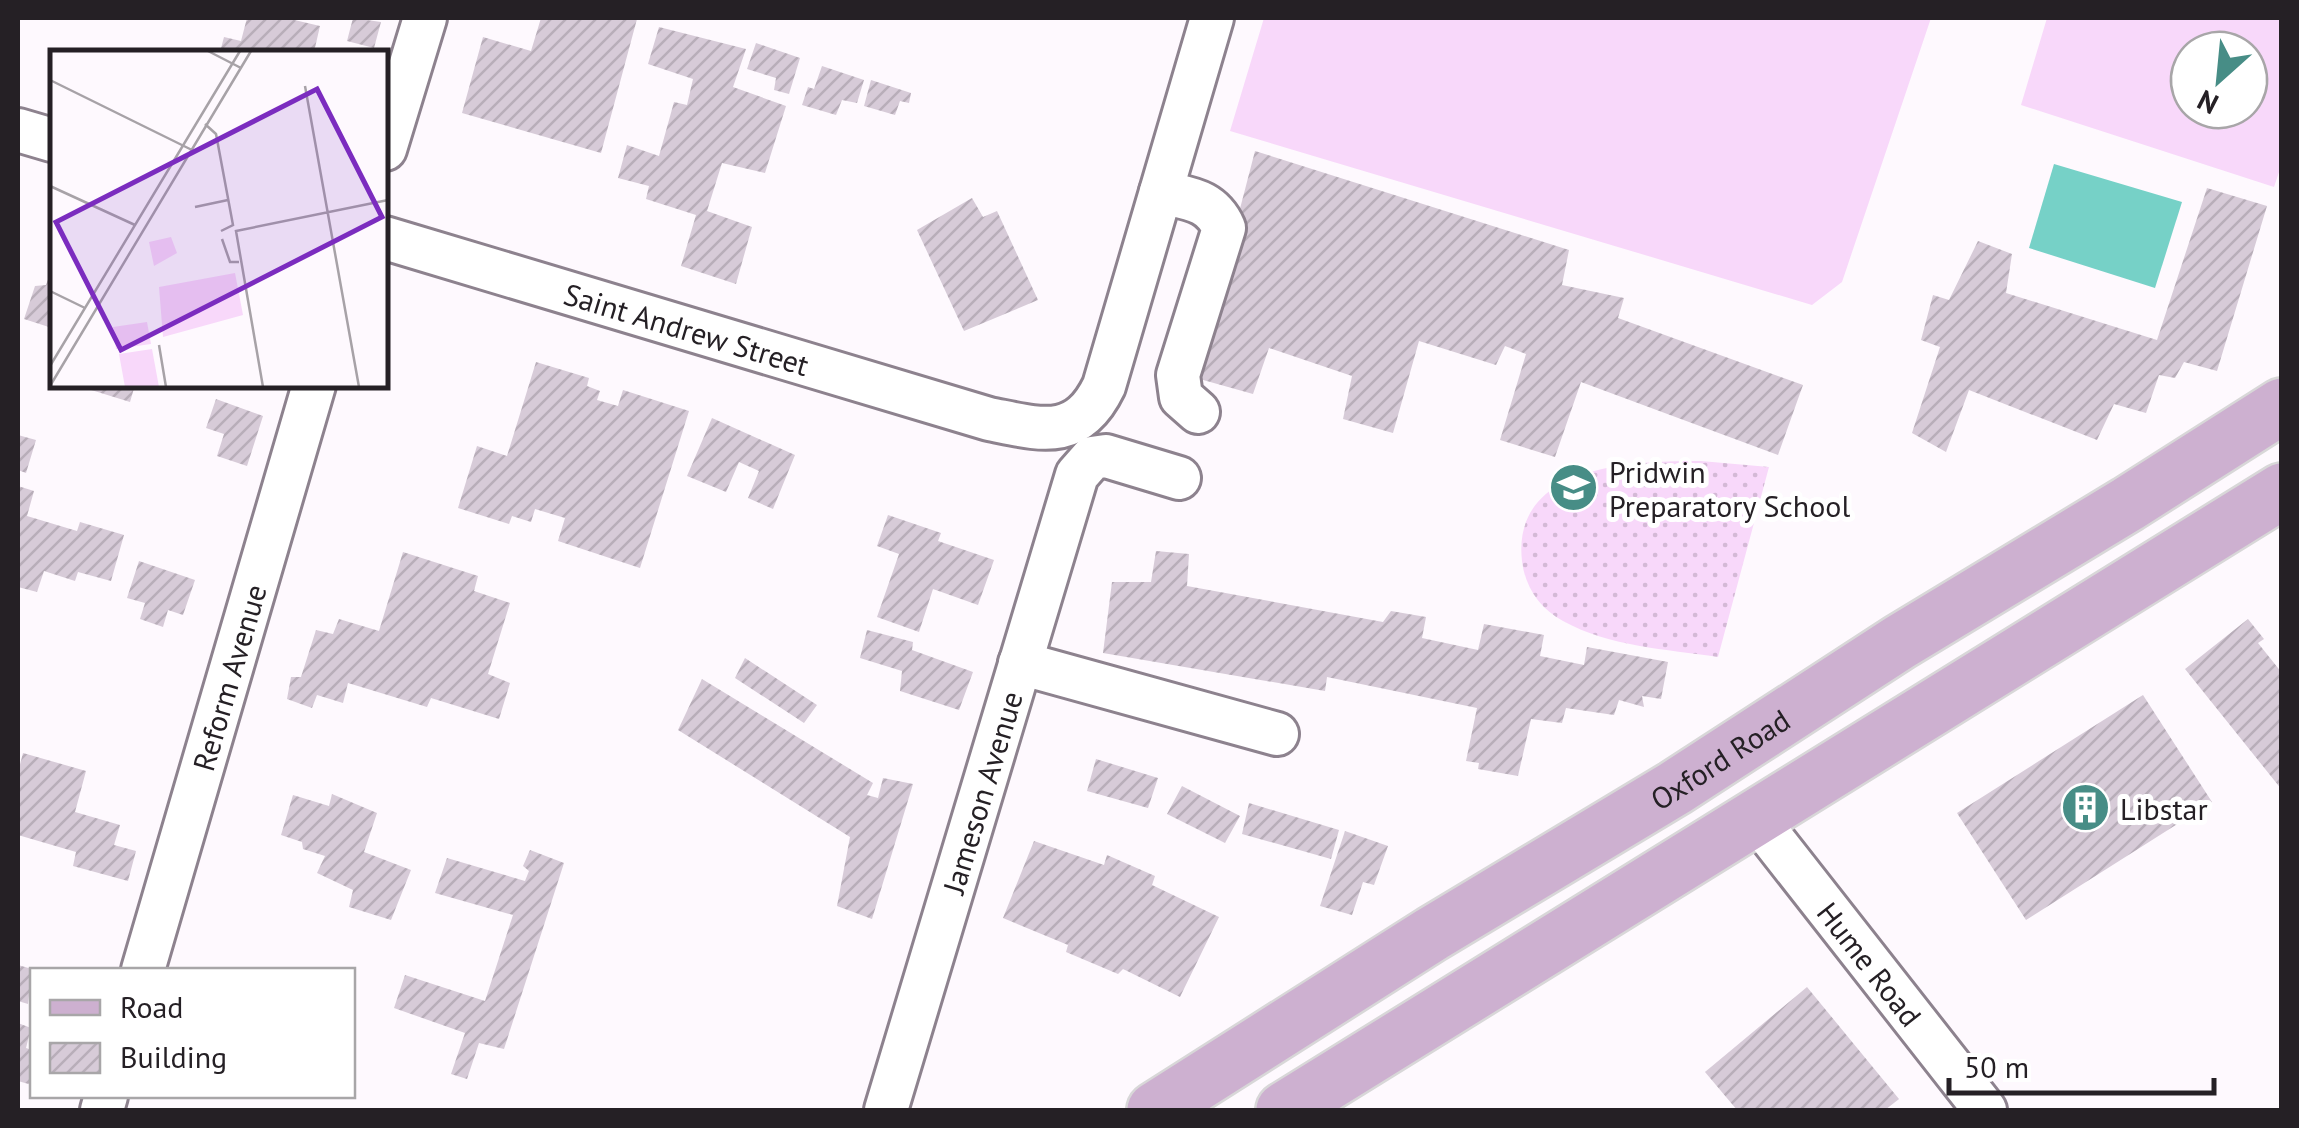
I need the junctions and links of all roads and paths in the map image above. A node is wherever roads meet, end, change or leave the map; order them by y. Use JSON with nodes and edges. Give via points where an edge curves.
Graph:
{"nodes":[{"id":1,"x":425,"y":18,"type":"edge"},
{"id":2,"x":1212,"y":18,"type":"edge"},
{"id":3,"x":18,"y":130,"type":"edge"},
{"id":4,"x":50,"y":139,"type":"edge"},
{"id":5,"x":388,"y":139,"type":"edge"},
{"id":6,"x":1161,"y":192,"type":"junction"},
{"id":7,"x":388,"y":239,"type":"edge"},
{"id":8,"x":313,"y":388,"type":"edge"},
{"id":9,"x":2282,"y":406,"type":"edge"},
{"id":10,"x":1198,"y":412,"type":"dead end"},
{"id":11,"x":1179,"y":478,"type":"dead end"},
{"id":12,"x":2282,"y":491,"type":"edge"},
{"id":13,"x":1020,"y":663,"type":"junction"},
{"id":14,"x":1278,"y":734,"type":"dead end"},
{"id":15,"x":1755,"y":738,"type":"junction"},
{"id":16,"x":1675,"y":788,"type":"junction"},
{"id":17,"x":1753,"y":821,"type":"junction"},
{"id":18,"x":1432,"y":934,"type":"junction"},
{"id":19,"x":144,"y":968,"type":"edge"},
{"id":20,"x":1472,"y":992,"type":"junction"},
{"id":21,"x":886,"y":1110,"type":"edge"},
{"id":22,"x":1155,"y":1110,"type":"edge"},
{"id":23,"x":1284,"y":1110,"type":"edge"},
{"id":24,"x":1984,"y":1110,"type":"edge"}],
"edges":[{"from":1,"to":5,"type":"street"},
{"from":2,"to":6,"type":"street"},
{"from":3,"to":4,"type":"street"},
{"from":6,"to":7,"type":"street","name":"Saint Andrew Street","via":[[1104,386],[1096,403],[1056,429],[989,419]]},
{"from":6,"to":10,"type":"street","via":[[1203,203],[1224,228],[1178,375],[1182,397]]},
{"from":8,"to":19,"type":"street","name":"Reform Avenue"},
{"from":9,"to":15,"type":"main road","name":"Oxford Road"},
{"from":11,"to":13,"type":"street","name":"Jameson Avenue","via":[[1106,456],[1092,458],[1077,474]]},
{"from":12,"to":17,"type":"main road"},
{"from":13,"to":14,"type":"street"},
{"from":13,"to":21,"type":"street","name":"Jameson Avenue"},
{"from":15,"to":16,"type":"main road","name":"Oxford Road"},
{"from":15,"to":17,"type":"main road","via":[[1785,764],[1792,784]]},
{"from":16,"to":17,"type":"main road","via":[[1694,834]]},
{"from":16,"to":18,"type":"main road","name":"Oxford Road"},
{"from":17,"to":20,"type":"main road"},
{"from":17,"to":24,"type":"street","name":"Hume Road"},
{"from":18,"to":20,"type":"main road"},
{"from":18,"to":22,"type":"main road","name":"Oxford Road"},
{"from":20,"to":23,"type":"main road"}]}
